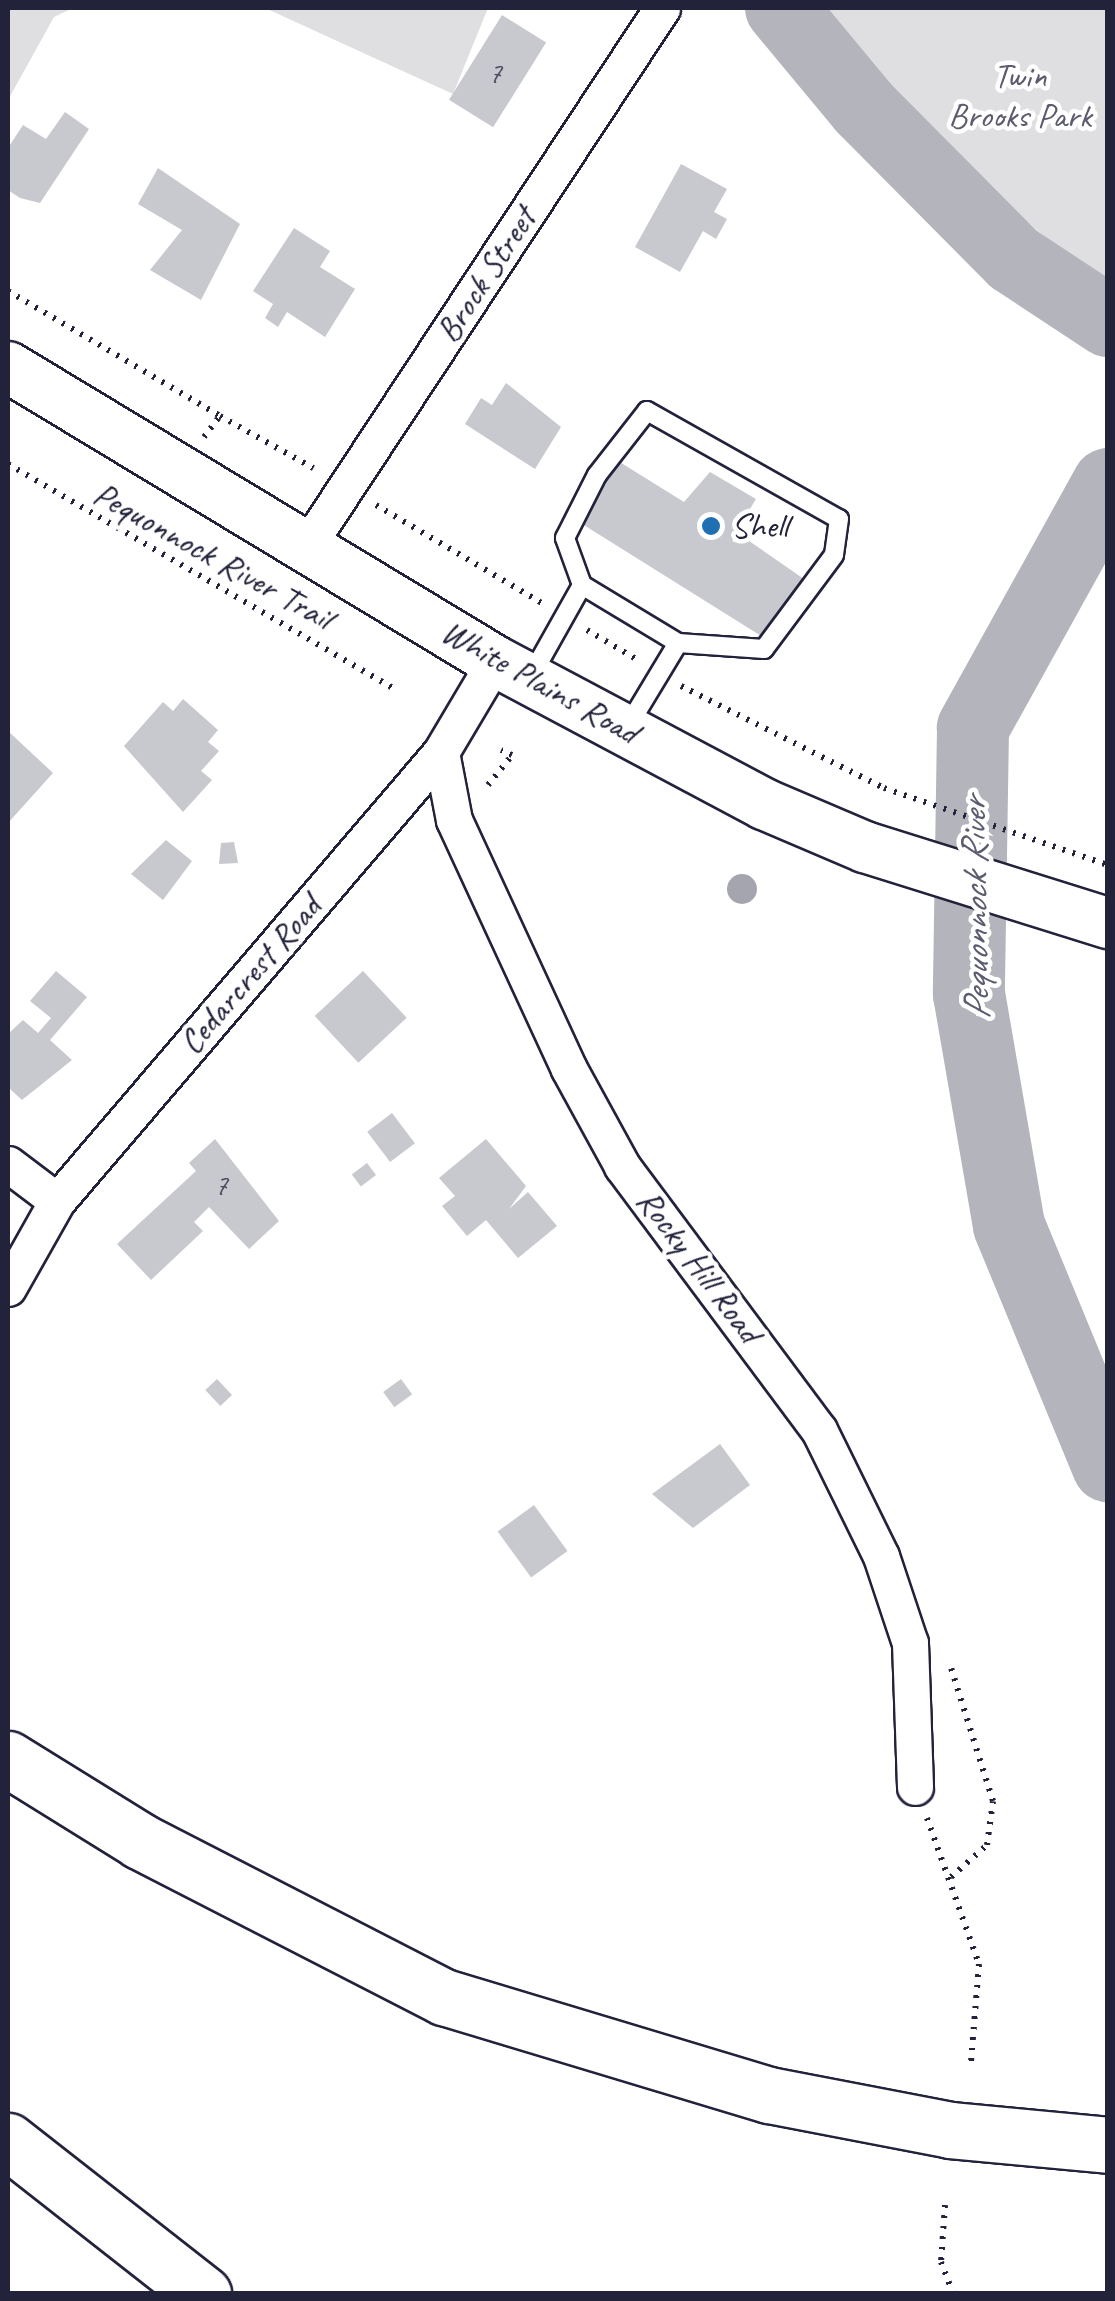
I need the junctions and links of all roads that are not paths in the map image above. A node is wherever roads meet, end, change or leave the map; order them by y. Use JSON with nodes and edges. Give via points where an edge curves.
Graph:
{"nodes":[{"id":1,"x":662,"y":8,"type":"edge"},
{"id":2,"x":8,"y":367,"type":"edge"},
{"id":3,"x":310,"y":543,"type":"junction"},
{"id":4,"x":582,"y":585,"type":"junction"},
{"id":5,"x":678,"y":644,"type":"junction"},
{"id":6,"x":512,"y":670,"type":"junction"},
{"id":7,"x":625,"y":731,"type":"junction"},
{"id":8,"x":442,"y":752,"type":"junction"},
{"id":9,"x":1104,"y":922,"type":"edge"},
{"id":10,"x":8,"y":1164,"type":"edge"},
{"id":11,"x":57,"y":1201,"type":"junction"},
{"id":12,"x":8,"y":1288,"type":"edge"},
{"id":13,"x":8,"y":1758,"type":"edge"},
{"id":14,"x":916,"y":1788,"type":"road end"},
{"id":15,"x":8,"y":2141,"type":"edge"},
{"id":16,"x":1108,"y":2145,"type":"edge"},
{"id":17,"x":203,"y":2294,"type":"edge"}],
"edges":[{"from":1,"to":3,"type":"street","name":"Brock Street"},
{"from":2,"to":3,"type":"main road","name":"White Plains Road"},
{"from":3,"to":6,"type":"main road","name":"White Plains Road"},
{"from":4,"to":5,"type":"lane"},
{"from":4,"to":5,"type":"lane","via":[[565,538],[597,474],[647,411],[839,519],[834,555],[764,649]]},
{"from":4,"to":6,"type":"lane","via":[[563,616]]},
{"from":5,"to":7,"type":"lane"},
{"from":6,"to":7,"type":"main road","name":"White Plains Road"},
{"from":6,"to":8,"type":"street","name":"Cedarcrest Road"},
{"from":7,"to":9,"type":"main road","name":"White Plains Road","via":[[865,848]]},
{"from":8,"to":11,"type":"street","name":"Cedarcrest Road"},
{"from":8,"to":14,"type":"street","name":"Rocky Hill Road","via":[[454,820],[622,1166],[820,1430],[880,1556],[910,1643]]},
{"from":10,"to":11,"type":"street"},
{"from":11,"to":12,"type":"street","name":"Cedarcrest Road"},
{"from":13,"to":16,"type":"highway","via":[[156,1850],[444,1997],[769,2095],[950,2130]]},
{"from":15,"to":17,"type":"highway"}]}
